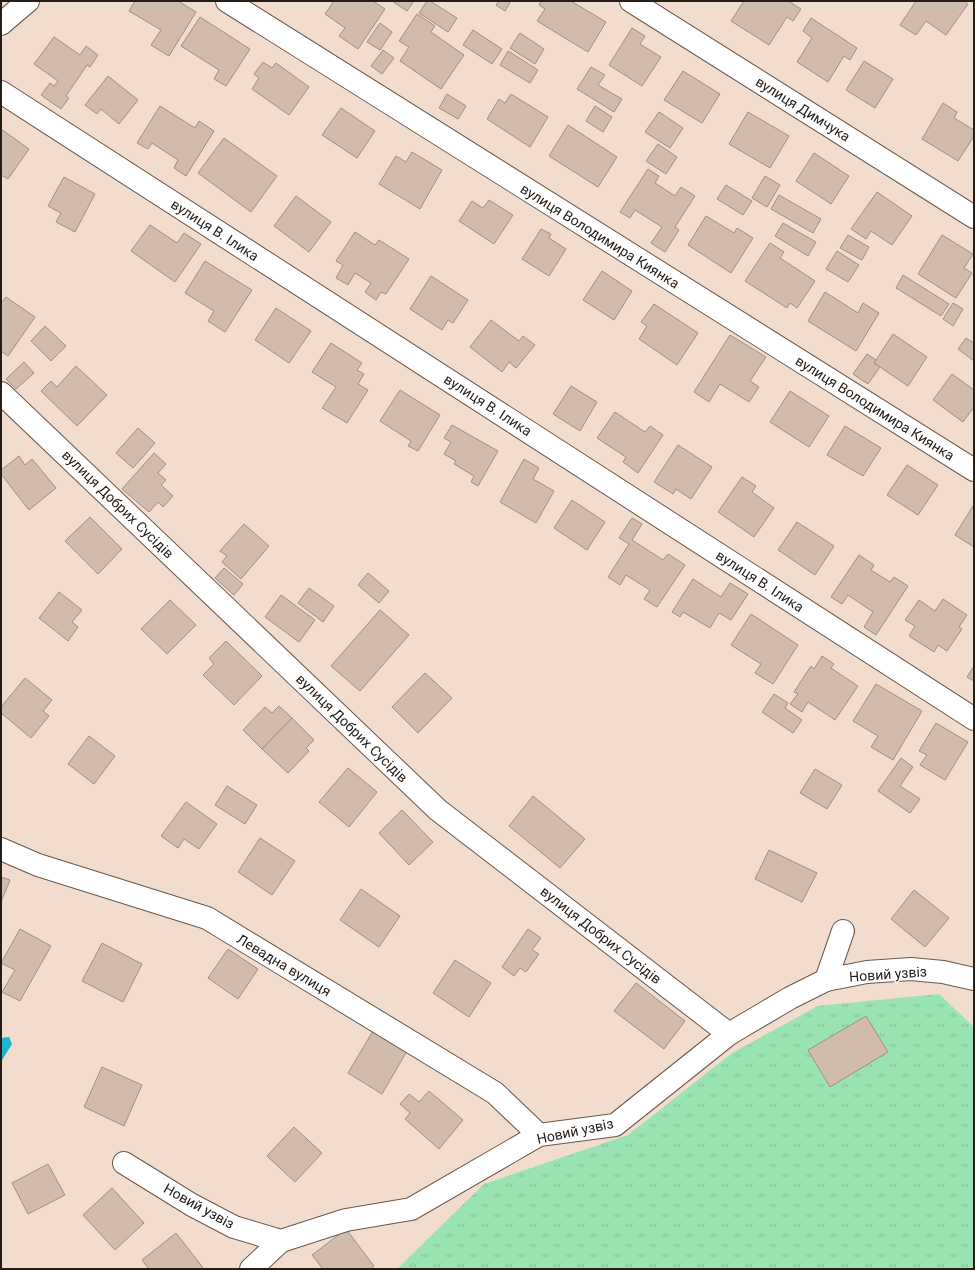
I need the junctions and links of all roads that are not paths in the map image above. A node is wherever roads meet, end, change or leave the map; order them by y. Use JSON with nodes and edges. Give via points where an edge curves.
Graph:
{"nodes":[{"id":1,"x":28,"y":1,"type":"edge"},
{"id":2,"x":227,"y":1,"type":"edge"},
{"id":3,"x":631,"y":1,"type":"edge"},
{"id":4,"x":1,"y":24,"type":"edge"},
{"id":5,"x":1,"y":92,"type":"edge"},
{"id":6,"x":974,"y":217,"type":"edge"},
{"id":7,"x":1,"y":393,"type":"edge"},
{"id":8,"x":974,"y":470,"type":"edge"},
{"id":9,"x":974,"y":719,"type":"edge"},
{"id":10,"x":1,"y":850,"type":"edge"},
{"id":11,"x":843,"y":931,"type":"dead end"},
{"id":12,"x":974,"y":979,"type":"edge"},
{"id":13,"x":826,"y":980,"type":"junction"},
{"id":14,"x":729,"y":1034,"type":"junction"},
{"id":15,"x":539,"y":1135,"type":"junction"},
{"id":16,"x":124,"y":1163,"type":"dead end"},
{"id":17,"x":282,"y":1241,"type":"junction"},
{"id":18,"x":251,"y":1269,"type":"edge"}],
"edges":[{"from":1,"to":4,"type":"street"},
{"from":2,"to":8,"type":"street","name":"вулиця Володимира Киянка"},
{"from":3,"to":6,"type":"street","name":"вулиця Димчука"},
{"from":5,"to":9,"type":"street","name":"вулиця В. Ілика"},
{"from":7,"to":14,"type":"street","name":"вулиця Добрих Сусідів","via":[[438,810]]},
{"from":10,"to":15,"type":"street","name":"Левадна вулиця","via":[[38,865],[207,918],[495,1093]]},
{"from":11,"to":13,"type":"street"},
{"from":12,"to":13,"type":"street","name":"Новий узвіз","via":[[943,972],[911,969],[867,972]]},
{"from":13,"to":14,"type":"street","name":"Новий узвіз"},
{"from":14,"to":15,"type":"street","name":"Новий узвіз","via":[[615,1125]]},
{"from":15,"to":17,"type":"street","name":"Новий узвіз","via":[[411,1209],[346,1220]]},
{"from":16,"to":17,"type":"street","name":"Новий узвіз","via":[[192,1205],[234,1227]]},
{"from":17,"to":18,"type":"street"}]}
